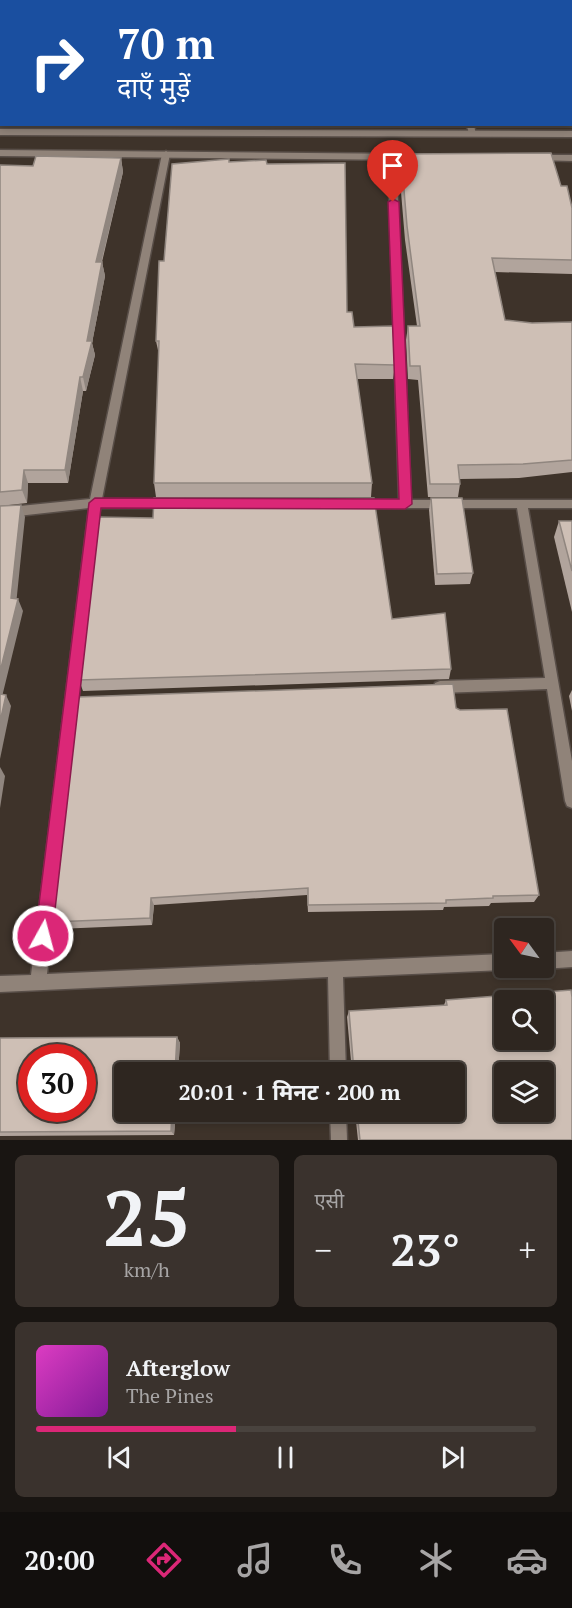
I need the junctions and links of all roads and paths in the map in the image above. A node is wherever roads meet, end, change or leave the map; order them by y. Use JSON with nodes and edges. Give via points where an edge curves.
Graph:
{"nodes":[{"id":1,"x":471,"y":129,"type":"edge"},
{"id":2,"x":0,"y":132,"type":"edge"},
{"id":3,"x":572,"y":134,"type":"edge"},
{"id":4,"x":0,"y":153,"type":"edge"},
{"id":5,"x":166,"y":154,"type":"junction"},
{"id":6,"x":392,"y":156,"type":"junction"},
{"id":7,"x":426,"y":157,"type":"edge"},
{"id":8,"x":527,"y":158,"type":"edge"},
{"id":9,"x":572,"y":158,"type":"edge"},
{"id":10,"x":95,"y":503,"type":"junction"},
{"id":11,"x":179,"y":504,"type":"edge"},
{"id":12,"x":346,"y":504,"type":"edge"},
{"id":13,"x":405,"y":504,"type":"junction"},
{"id":14,"x":522,"y":504,"type":"junction"},
{"id":15,"x":572,"y":504,"type":"edge"},
{"id":16,"x":0,"y":513,"type":"edge"},
{"id":17,"x":552,"y":683,"type":"junction"},
{"id":18,"x":423,"y":688,"type":"edge"},
{"id":19,"x":572,"y":801,"type":"edge"},
{"id":20,"x":572,"y":959,"type":"edge"},
{"id":21,"x":554,"y":960,"type":"edge"},
{"id":22,"x":494,"y":962,"type":"edge"},
{"id":23,"x":335,"y":969,"type":"junction"},
{"id":24,"x":38,"y":983,"type":"junction"},
{"id":25,"x":0,"y":984,"type":"edge"},
{"id":26,"x":338,"y":1062,"type":"edge"},
{"id":27,"x":338,"y":1122,"type":"edge"},
{"id":28,"x":339,"y":1140,"type":"edge"}],
"edges":[{"from":1,"to":2,"type":"street"},
{"from":1,"to":3,"type":"street"},
{"from":4,"to":5,"type":"street"},
{"from":5,"to":6,"type":"street"},
{"from":5,"to":10,"type":"street"},
{"from":6,"to":7,"type":"street"},
{"from":6,"to":13,"type":"street"},
{"from":8,"to":9,"type":"street"},
{"from":10,"to":11,"type":"street"},
{"from":10,"to":16,"type":"street"},
{"from":10,"to":24,"type":"street","via":[[77,699]]},
{"from":12,"to":13,"type":"street"},
{"from":13,"to":14,"type":"street"},
{"from":14,"to":15,"type":"street"},
{"from":14,"to":17,"type":"street"},
{"from":17,"to":18,"type":"street"},
{"from":17,"to":19,"type":"street"},
{"from":20,"to":21,"type":"street"},
{"from":22,"to":23,"type":"street"},
{"from":23,"to":24,"type":"street"},
{"from":23,"to":26,"type":"street"},
{"from":24,"to":25,"type":"street"},
{"from":27,"to":28,"type":"street"}]}
